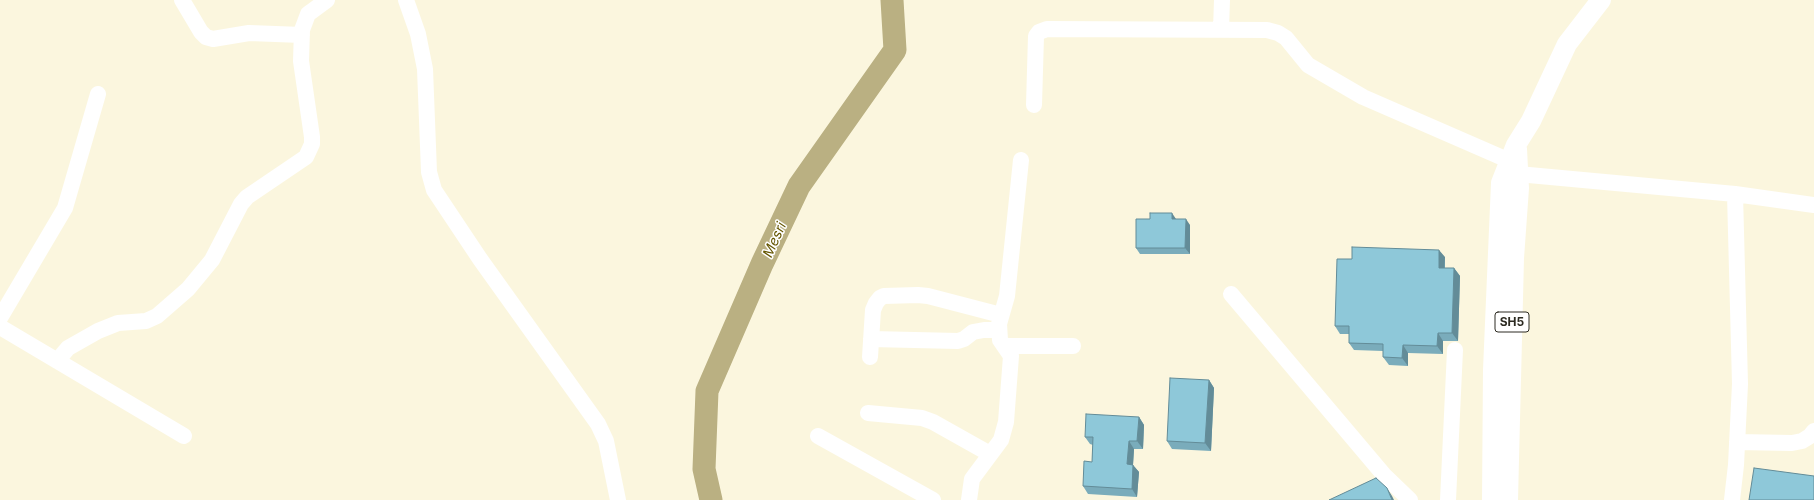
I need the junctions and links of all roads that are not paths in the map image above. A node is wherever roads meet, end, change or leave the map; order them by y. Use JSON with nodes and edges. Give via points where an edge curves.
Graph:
{"nodes":[{"id":1,"x":182,"y":0,"type":"edge"},
{"id":2,"x":327,"y":0,"type":"edge"},
{"id":3,"x":406,"y":0,"type":"edge"},
{"id":4,"x":1222,"y":0,"type":"edge"},
{"id":5,"x":1601,"y":0,"type":"edge"},
{"id":6,"x":1221,"y":30,"type":"junction"},
{"id":7,"x":302,"y":35,"type":"junction"},
{"id":8,"x":98,"y":94,"type":"dead end"},
{"id":9,"x":1034,"y":105,"type":"dead end"},
{"id":10,"x":1021,"y":160,"type":"dead end"},
{"id":11,"x":1512,"y":163,"type":"junction"},
{"id":12,"x":1735,"y":194,"type":"junction"},
{"id":13,"x":1814,"y":205,"type":"edge"},
{"id":14,"x":1231,"y":294,"type":"dead end"},
{"id":15,"x":0,"y":318,"type":"edge"},
{"id":16,"x":1000,"y":323,"type":"junction"},
{"id":17,"x":0,"y":327,"type":"edge"},
{"id":18,"x":871,"y":338,"type":"junction"},
{"id":19,"x":1004,"y":346,"type":"junction"},
{"id":20,"x":1073,"y":346,"type":"dead end"},
{"id":21,"x":1455,"y":350,"type":"dead end"},
{"id":22,"x":870,"y":357,"type":"dead end"},
{"id":23,"x":57,"y":361,"type":"junction"},
{"id":24,"x":868,"y":413,"type":"dead end"},
{"id":25,"x":1814,"y":431,"type":"edge"},
{"id":26,"x":184,"y":436,"type":"dead end"},
{"id":27,"x":818,"y":436,"type":"dead end"},
{"id":28,"x":1737,"y":442,"type":"junction"},
{"id":29,"x":990,"y":454,"type":"junction"},
{"id":30,"x":618,"y":500,"type":"edge"},
{"id":31,"x":933,"y":500,"type":"edge"},
{"id":32,"x":969,"y":500,"type":"edge"},
{"id":33,"x":1410,"y":500,"type":"edge"},
{"id":34,"x":1448,"y":500,"type":"edge"},
{"id":35,"x":1492,"y":500,"type":"edge"},
{"id":36,"x":1508,"y":500,"type":"edge"},
{"id":37,"x":1732,"y":500,"type":"edge"}],
"edges":[{"from":1,"to":7,"type":"street","via":[[206,37],[213,39],[249,33]]},
{"from":2,"to":7,"type":"street","via":[[308,14]]},
{"from":3,"to":30,"type":"street","via":[[418,34],[425,69],[430,182],[480,259],[598,424],[606,441]]},
{"from":4,"to":6,"type":"street"},
{"from":5,"to":11,"type":"main road","name":"SH5","via":[[1567,44]]},
{"from":6,"to":9,"type":"street","via":[[1047,29],[1039,32],[1036,36]]},
{"from":6,"to":11,"type":"street","via":[[1267,30],[1278,33],[1286,38],[1308,65],[1363,97]]},
{"from":7,"to":23,"type":"street","via":[[301,61],[312,137],[312,144],[306,157],[247,197],[212,260],[188,289],[158,316],[118,323],[98,331],[68,348]]},
{"from":8,"to":15,"type":"street","via":[[66,208]]},
{"from":10,"to":16,"type":"street","via":[[1007,296]]},
{"from":11,"to":12,"type":"street"},
{"from":11,"to":35,"type":"main road","name":"SH5","via":[[1501,183],[1499,210],[1493,370]]},
{"from":11,"to":36,"type":"main road","number":"SH5","via":[[1519,188],[1514,258]]},
{"from":12,"to":13,"type":"street"},
{"from":12,"to":28,"type":"street","via":[[1740,384]]},
{"from":14,"to":33,"type":"street","via":[[1384,475]]},
{"from":16,"to":18,"type":"street","via":[[973,332],[958,341]]},
{"from":16,"to":18,"type":"street","via":[[928,296],[889,295],[880,298],[873,310]]},
{"from":16,"to":19,"type":"street","via":[[1000,340]]},
{"from":17,"to":23,"type":"street"},
{"from":18,"to":22,"type":"street"},
{"from":19,"to":20,"type":"street"},
{"from":19,"to":29,"type":"street","via":[[1011,356],[1006,422],[1001,440]]},
{"from":21,"to":34,"type":"street"},
{"from":23,"to":26,"type":"street"},
{"from":24,"to":29,"type":"street","via":[[922,418]]},
{"from":25,"to":28,"type":"street","via":[[1802,441],[1792,443]]},
{"from":27,"to":31,"type":"street"},
{"from":28,"to":37,"type":"street"},
{"from":29,"to":32,"type":"street","via":[[972,479]]}]}
